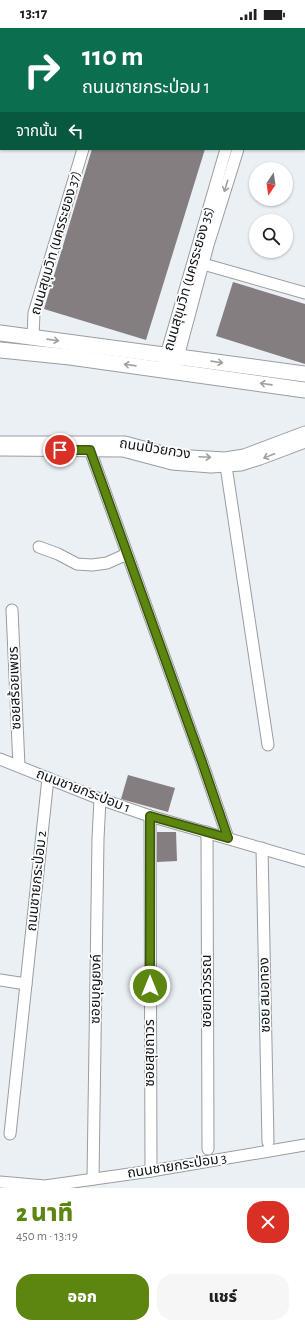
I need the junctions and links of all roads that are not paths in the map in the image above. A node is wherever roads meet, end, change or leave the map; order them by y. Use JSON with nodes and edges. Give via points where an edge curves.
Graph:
{"nodes":[{"id":1,"x":83,"y":150,"type":"edge"},
{"id":2,"x":226,"y":150,"type":"edge"},
{"id":3,"x":238,"y":150,"type":"edge"},
{"id":4,"x":198,"y":263,"type":"junction"},
{"id":5,"x":305,"y":293,"type":"edge"},
{"id":6,"x":0,"y":333,"type":"edge"},
{"id":7,"x":33,"y":337,"type":"junction"},
{"id":8,"x":0,"y":350,"type":"edge"},
{"id":9,"x":172,"y":356,"type":"junction"},
{"id":10,"x":168,"y":371,"type":"junction"},
{"id":11,"x":305,"y":374,"type":"edge"},
{"id":12,"x":305,"y":390,"type":"edge"},
{"id":13,"x":305,"y":432,"type":"edge"},
{"id":14,"x":0,"y":442,"type":"edge"},
{"id":15,"x":305,"y":442,"type":"edge"},
{"id":16,"x":0,"y":450,"type":"edge"},
{"id":17,"x":90,"y":450,"type":"junction"},
{"id":18,"x":226,"y":466,"type":"junction"},
{"id":19,"x":39,"y":546,"type":"dead end"},
{"id":20,"x":127,"y":554,"type":"junction"},
{"id":21,"x":12,"y":610,"type":"dead end"},
{"id":22,"x":268,"y":745,"type":"dead end"},
{"id":23,"x":0,"y":759,"type":"edge"},
{"id":24,"x":18,"y":766,"type":"junction"},
{"id":25,"x":48,"y":778,"type":"junction"},
{"id":26,"x":100,"y":799,"type":"junction"},
{"id":27,"x":150,"y":816,"type":"junction"},
{"id":28,"x":207,"y":832,"type":"junction"},
{"id":29,"x":228,"y":838,"type":"junction"},
{"id":30,"x":262,"y":848,"type":"junction"},
{"id":31,"x":305,"y":861,"type":"edge"},
{"id":32,"x":0,"y":980,"type":"edge"},
{"id":33,"x":26,"y":984,"type":"junction"},
{"id":34,"x":10,"y":1134,"type":"dead end"},
{"id":35,"x":268,"y":1142,"type":"dead end"},
{"id":36,"x":305,"y":1145,"type":"edge"},
{"id":37,"x":208,"y":1149,"type":"dead end"},
{"id":38,"x":151,"y":1170,"type":"junction"},
{"id":39,"x":93,"y":1179,"type":"junction"},
{"id":40,"x":0,"y":1182,"type":"edge"}],
"edges":[{"from":1,"to":7,"type":"street","name":"ถนนสุขุมวิท (นครระยอง 37)","via":[[34,313]]},
{"from":2,"to":4,"type":"street","name":"ถนนสุขุมวิท (นครระยอง 35)"},
{"from":3,"to":4,"type":"street","name":"ถนนสุขุมวิท (นครระยอง 35)","one_way":true},
{"from":4,"to":5,"type":"street"},
{"from":4,"to":9,"type":"street","name":"ถนนสุขุมวิท (นครระยอง 35)"},
{"from":6,"to":7,"type":"street"},
{"from":7,"to":9,"type":"street","one_way":true},
{"from":10,"to":8,"type":"street","one_way":true},
{"from":9,"to":10,"type":"street","name":"ถนนสุขุมวิท (นครระยอง 35)"},
{"from":9,"to":11,"type":"street","one_way":true},
{"from":12,"to":10,"type":"street","one_way":true},
{"from":14,"to":13,"type":"street","name":"ถนนป้วยกวง","one_way":true,"via":[[125,442],[174,455],[225,458],[244,455]]},
{"from":15,"to":18,"type":"street","name":"ถนนป้วยกวง","one_way":true,"via":[[241,465]]},
{"from":16,"to":17,"type":"street","name":"ถนนป้วยกวง"},
{"from":17,"to":18,"type":"street","name":"ถนนป้วยกวง","via":[[123,451],[172,464]]},
{"from":17,"to":20,"type":"street"},
{"from":18,"to":22,"type":"street"},
{"from":19,"to":20,"type":"street","via":[[77,564],[107,563]]},
{"from":20,"to":29,"type":"street"},
{"from":21,"to":24,"type":"street","name":"ซอยสร้อยเพชร"},
{"from":23,"to":24,"type":"street","name":"ถนนชายกระป่อม 1"},
{"from":24,"to":25,"type":"street","name":"ถนนชายกระป่อม 1"},
{"from":25,"to":26,"type":"street","name":"ถนนชายกระป่อม 1"},
{"from":25,"to":33,"type":"street","name":"ถนนชายกระป่อม 2"},
{"from":26,"to":27,"type":"street","name":"ถนนชายกระป่อม 1"},
{"from":26,"to":39,"type":"street","name":"ซอยบุญยงค์"},
{"from":27,"to":28,"type":"street","name":"ถนนชายกระป่อม 1"},
{"from":27,"to":38,"type":"street","name":"ซอยสุขถาวร"},
{"from":28,"to":29,"type":"street","name":"ถนนชายกระป่อม 1"},
{"from":28,"to":37,"type":"street","name":"ซอยทวีวรรณ"},
{"from":29,"to":30,"type":"street","name":"ถนนชายกระป่อม 1"},
{"from":30,"to":31,"type":"street","name":"ถนนชายกระป่อม 1"},
{"from":30,"to":35,"type":"street","name":"ซอย สมอทอง"},
{"from":32,"to":33,"type":"street"},
{"from":33,"to":34,"type":"street","name":"ถนนชายกระป่อม 2"},
{"from":36,"to":38,"type":"street","name":"ถนนชายกระป่อม 3"},
{"from":38,"to":39,"type":"street","name":"ถนนชายกระป่อม 3"},
{"from":39,"to":40,"type":"street","name":"ถนนชายกระป่อม 3","via":[[45,1186]]}]}
